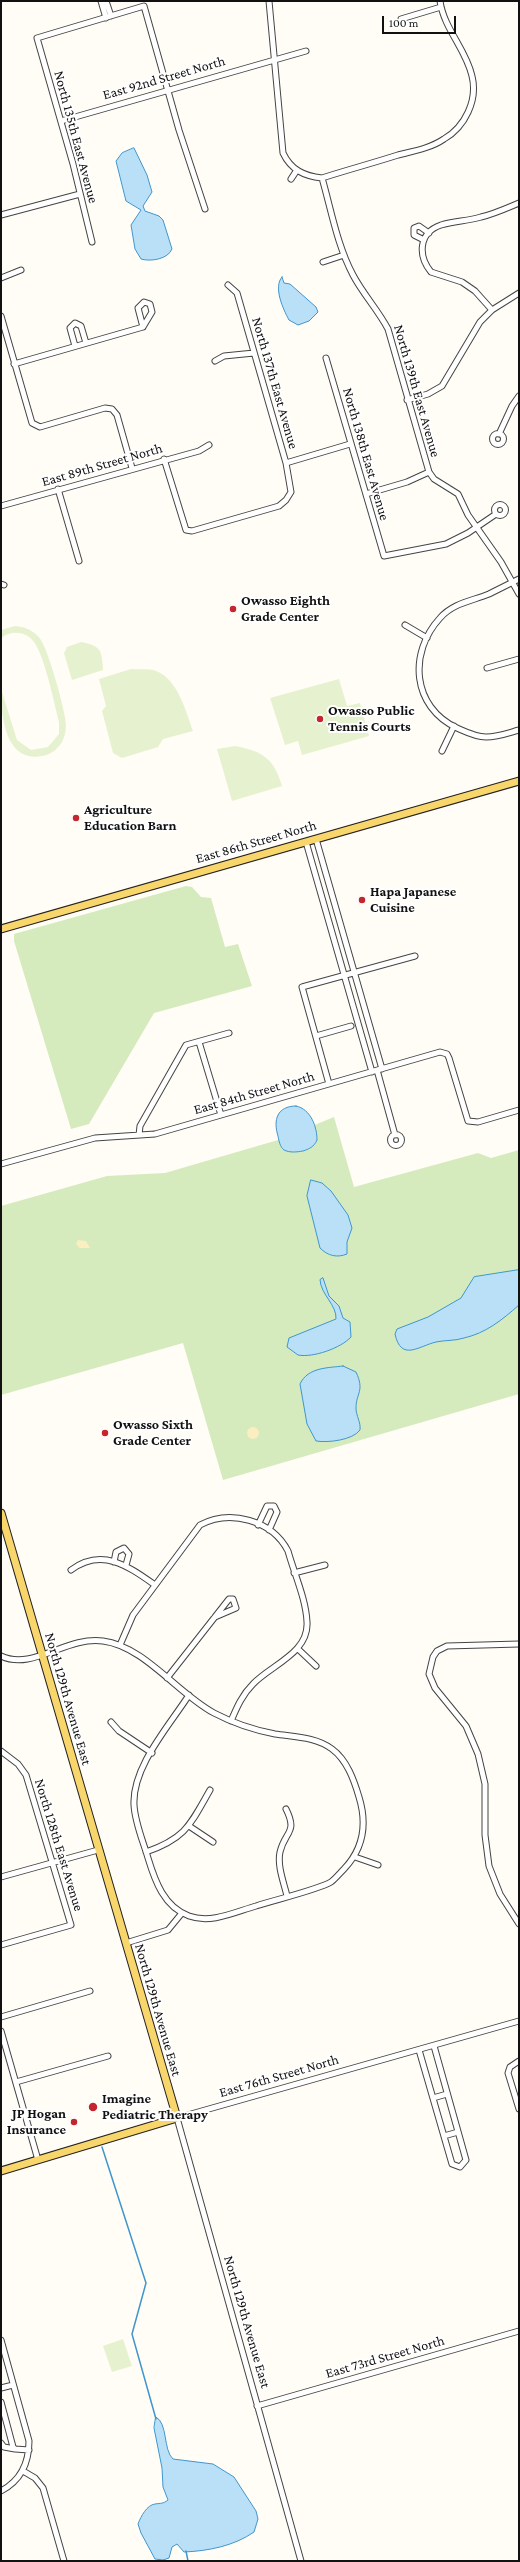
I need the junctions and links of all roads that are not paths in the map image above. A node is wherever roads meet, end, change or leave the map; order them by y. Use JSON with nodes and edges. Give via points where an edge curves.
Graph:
{"nodes":[{"id":1,"x":101,"y":1,"type":"edge"},
{"id":2,"x":106,"y":1,"type":"edge"},
{"id":3,"x":269,"y":1,"type":"edge"},
{"id":4,"x":440,"y":1,"type":"edge"},
{"id":5,"x":441,"y":7,"type":"junction"},
{"id":6,"x":108,"y":17,"type":"junction"},
{"id":7,"x":401,"y":18,"type":"dead end"},
{"id":8,"x":306,"y":51,"type":"dead end"},
{"id":9,"x":274,"y":59,"type":"junction"},
{"id":10,"x":167,"y":90,"type":"junction"},
{"id":11,"x":61,"y":121,"type":"junction"},
{"id":12,"x":296,"y":170,"type":"junction"},
{"id":13,"x":322,"y":178,"type":"junction"},
{"id":14,"x":291,"y":179,"type":"dead end"},
{"id":15,"x":80,"y":194,"type":"junction"},
{"id":16,"x":519,"y":203,"type":"edge"},
{"id":17,"x":205,"y":208,"type":"dead end"},
{"id":18,"x":1,"y":215,"type":"edge"},
{"id":19,"x":92,"y":242,"type":"dead end"},
{"id":20,"x":344,"y":255,"type":"junction"},
{"id":21,"x":323,"y":262,"type":"dead end"},
{"id":22,"x":21,"y":270,"type":"dead end"},
{"id":23,"x":1,"y":278,"type":"edge"},
{"id":24,"x":228,"y":285,"type":"dead end"},
{"id":25,"x":519,"y":293,"type":"edge"},
{"id":26,"x":492,"y":310,"type":"junction"},
{"id":27,"x":1,"y":316,"type":"edge"},
{"id":28,"x":143,"y":327,"type":"dead end"},
{"id":29,"x":86,"y":343,"type":"junction"},
{"id":30,"x":75,"y":346,"type":"junction"},
{"id":31,"x":254,"y":353,"type":"junction"},
{"id":32,"x":326,"y":358,"type":"dead end"},
{"id":33,"x":215,"y":362,"type":"dead end"},
{"id":34,"x":14,"y":364,"type":"junction"},
{"id":35,"x":519,"y":396,"type":"edge"},
{"id":36,"x":407,"y":400,"type":"junction"},
{"id":37,"x":499,"y":434,"type":"dead end"},
{"id":38,"x":350,"y":444,"type":"junction"},
{"id":39,"x":208,"y":445,"type":"dead end"},
{"id":40,"x":164,"y":459,"type":"junction"},
{"id":41,"x":286,"y":463,"type":"junction"},
{"id":42,"x":132,"y":468,"type":"junction"},
{"id":43,"x":429,"y":472,"type":"junction"},
{"id":44,"x":58,"y":490,"type":"junction"},
{"id":45,"x":366,"y":494,"type":"junction"},
{"id":46,"x":1,"y":506,"type":"edge"},
{"id":47,"x":496,"y":514,"type":"dead end"},
{"id":48,"x":477,"y":527,"type":"junction"},
{"id":49,"x":79,"y":561,"type":"dead end"},
{"id":50,"x":519,"y":579,"type":"edge"},
{"id":51,"x":513,"y":582,"type":"junction"},
{"id":52,"x":519,"y":594,"type":"edge"},
{"id":53,"x":405,"y":625,"type":"dead end"},
{"id":54,"x":427,"y":638,"type":"junction"},
{"id":55,"x":519,"y":659,"type":"edge"},
{"id":56,"x":486,"y":668,"type":"dead end"},
{"id":57,"x":454,"y":726,"type":"junction"},
{"id":58,"x":519,"y":730,"type":"edge"},
{"id":59,"x":442,"y":751,"type":"dead end"},
{"id":60,"x":519,"y":781,"type":"edge"},
{"id":61,"x":316,"y":839,"type":"junction"},
{"id":62,"x":306,"y":842,"type":"junction"},
{"id":63,"x":1,"y":929,"type":"edge"},
{"id":64,"x":415,"y":956,"type":"dead end"},
{"id":65,"x":354,"y":973,"type":"junction"},
{"id":66,"x":345,"y":975,"type":"junction"},
{"id":67,"x":351,"y":1026,"type":"dead end"},
{"id":68,"x":229,"y":1033,"type":"dead end"},
{"id":69,"x":316,"y":1036,"type":"junction"},
{"id":70,"x":199,"y":1042,"type":"junction"},
{"id":71,"x":377,"y":1070,"type":"junction"},
{"id":72,"x":329,"y":1084,"type":"junction"},
{"id":73,"x":519,"y":1110,"type":"edge"},
{"id":74,"x":221,"y":1115,"type":"junction"},
{"id":75,"x":395,"y":1134,"type":"dead end"},
{"id":76,"x":139,"y":1135,"type":"junction"},
{"id":77,"x":1,"y":1164,"type":"edge"},
{"id":78,"x":1,"y":1513,"type":"edge"},
{"id":79,"x":258,"y":1525,"type":"junction"},
{"id":80,"x":269,"y":1530,"type":"junction"},
{"id":81,"x":114,"y":1562,"type":"junction"},
{"id":82,"x":126,"y":1565,"type":"junction"},
{"id":83,"x":325,"y":1565,"type":"dead end"},
{"id":84,"x":71,"y":1570,"type":"dead end"},
{"id":85,"x":294,"y":1573,"type":"junction"},
{"id":86,"x":155,"y":1585,"type":"junction"},
{"id":87,"x":215,"y":1617,"type":"dead end"},
{"id":88,"x":519,"y":1644,"type":"edge"},
{"id":89,"x":120,"y":1645,"type":"junction"},
{"id":90,"x":298,"y":1649,"type":"junction"},
{"id":91,"x":42,"y":1654,"type":"junction"},
{"id":92,"x":1,"y":1656,"type":"edge"},
{"id":93,"x":316,"y":1666,"type":"dead end"},
{"id":94,"x":167,"y":1678,"type":"junction"},
{"id":95,"x":189,"y":1695,"type":"junction"},
{"id":96,"x":231,"y":1721,"type":"junction"},
{"id":97,"x":111,"y":1722,"type":"dead end"},
{"id":98,"x":1,"y":1751,"type":"edge"},
{"id":99,"x":152,"y":1753,"type":"junction"},
{"id":100,"x":210,"y":1790,"type":"dead end"},
{"id":101,"x":286,"y":1809,"type":"dead end"},
{"id":102,"x":189,"y":1826,"type":"junction"},
{"id":103,"x":214,"y":1842,"type":"dead end"},
{"id":104,"x":98,"y":1850,"type":"junction"},
{"id":105,"x":146,"y":1852,"type":"junction"},
{"id":106,"x":355,"y":1857,"type":"junction"},
{"id":107,"x":52,"y":1862,"type":"junction"},
{"id":108,"x":378,"y":1865,"type":"dead end"},
{"id":109,"x":1,"y":1877,"type":"edge"},
{"id":110,"x":287,"y":1896,"type":"junction"},
{"id":111,"x":182,"y":1913,"type":"junction"},
{"id":112,"x":519,"y":1924,"type":"edge"},
{"id":113,"x":126,"y":1944,"type":"junction"},
{"id":114,"x":1,"y":1945,"type":"edge"},
{"id":115,"x":90,"y":1991,"type":"dead end"},
{"id":116,"x":1,"y":2017,"type":"edge"},
{"id":117,"x":519,"y":2021,"type":"edge"},
{"id":118,"x":1,"y":2031,"type":"edge"},
{"id":119,"x":434,"y":2046,"type":"junction"},
{"id":120,"x":419,"y":2050,"type":"junction"},
{"id":121,"x":108,"y":2056,"type":"dead end"},
{"id":122,"x":519,"y":2061,"type":"edge"},
{"id":123,"x":16,"y":2082,"type":"junction"},
{"id":124,"x":447,"y":2094,"type":"junction"},
{"id":125,"x":433,"y":2098,"type":"junction"},
{"id":126,"x":519,"y":2109,"type":"edge"},
{"id":127,"x":177,"y":2118,"type":"junction"},
{"id":128,"x":458,"y":2132,"type":"junction"},
{"id":129,"x":444,"y":2136,"type":"junction"},
{"id":130,"x":38,"y":2160,"type":"junction"},
{"id":131,"x":1,"y":2171,"type":"edge"},
{"id":132,"x":519,"y":2331,"type":"edge"},
{"id":133,"x":1,"y":2340,"type":"edge"},
{"id":134,"x":13,"y":2385,"type":"junction"},
{"id":135,"x":1,"y":2388,"type":"edge"},
{"id":136,"x":1,"y":2402,"type":"edge"},
{"id":137,"x":257,"y":2406,"type":"junction"},
{"id":138,"x":1,"y":2443,"type":"edge"},
{"id":139,"x":15,"y":2449,"type":"junction"},
{"id":140,"x":29,"y":2450,"type":"junction"},
{"id":141,"x":23,"y":2471,"type":"junction"},
{"id":142,"x":1,"y":2491,"type":"edge"},
{"id":143,"x":64,"y":2561,"type":"edge"},
{"id":144,"x":301,"y":2561,"type":"edge"}],
"edges":[{"from":1,"to":6,"type":"street"},
{"from":2,"to":6,"type":"street"},
{"from":3,"to":9,"type":"street"},
{"from":4,"to":5,"type":"street"},
{"from":5,"to":7,"type":"street"},
{"from":5,"to":13,"type":"street","via":[[453,37],[468,62],[473,78],[472,104],[466,117],[456,130],[432,146]]},
{"from":6,"to":10,"type":"street","via":[[144,6]]},
{"from":6,"to":11,"type":"street","name":"North 135th East Avenue","via":[[37,38]]},
{"from":8,"to":9,"type":"street","name":"East 92nd Street North"},
{"from":9,"to":10,"type":"street","name":"East 92nd Street North"},
{"from":9,"to":12,"type":"street","via":[[280,142],[288,162]]},
{"from":10,"to":11,"type":"street","name":"East 92nd Street North"},
{"from":10,"to":17,"type":"street"},
{"from":11,"to":15,"type":"street","name":"North 135th East Avenue"},
{"from":12,"to":13,"type":"street","via":[[308,176]]},
{"from":12,"to":14,"type":"street"},
{"from":13,"to":20,"type":"street","name":"North 139th East Avenue"},
{"from":15,"to":18,"type":"street"},
{"from":15,"to":19,"type":"street","name":"North 135th East Avenue"},
{"from":16,"to":26,"type":"street","via":[[481,218],[441,225],[427,236],[422,256],[431,272],[462,282],[475,291]]},
{"from":20,"to":21,"type":"street"},
{"from":20,"to":36,"type":"street","name":"North 139th East Avenue","via":[[353,275],[379,311],[388,329]]},
{"from":22,"to":23,"type":"street"},
{"from":24,"to":31,"type":"street","name":"North 137th East Avenue","via":[[237,293]]},
{"from":25,"to":26,"type":"street"},
{"from":26,"to":36,"type":"street","via":[[469,337],[442,386],[428,394]]},
{"from":27,"to":34,"type":"street"},
{"from":28,"to":29,"type":"street"},
{"from":29,"to":30,"type":"street"},
{"from":29,"to":30,"type":"street","via":[[81,326],[74,323],[70,329]]},
{"from":30,"to":34,"type":"street"},
{"from":31,"to":33,"type":"street","via":[[224,356]]},
{"from":31,"to":41,"type":"street","name":"North 137th East Avenue"},
{"from":32,"to":38,"type":"street","name":"North 138th East Avenue"},
{"from":34,"to":42,"type":"street","via":[[34,425],[40,427],[112,408],[117,415]]},
{"from":35,"to":37,"type":"street"},
{"from":36,"to":43,"type":"street","name":"North 139th East Avenue"},
{"from":38,"to":41,"type":"street"},
{"from":38,"to":45,"type":"street","name":"North 138th East Avenue"},
{"from":39,"to":40,"type":"street","name":"East 89th Street North","via":[[199,451]]},
{"from":40,"to":41,"type":"street","name":"North 137th East Avenue","via":[[186,530],[192,531],[271,508],[286,500],[291,492]]},
{"from":40,"to":42,"type":"street","name":"East 89th Street North"},
{"from":42,"to":44,"type":"street","name":"East 89th Street North"},
{"from":43,"to":45,"type":"street","via":[[407,482]]},
{"from":43,"to":48,"type":"street","name":"North 139th East Avenue","via":[[434,479],[458,494]]},
{"from":44,"to":46,"type":"street","name":"East 89th Street North"},
{"from":44,"to":49,"type":"street"},
{"from":45,"to":48,"type":"street","name":"North 138th East Avenue","via":[[384,556],[446,544]]},
{"from":47,"to":48,"type":"street"},
{"from":48,"to":51,"type":"street","name":"North 139th East Avenue"},
{"from":50,"to":51,"type":"street"},
{"from":51,"to":52,"type":"street","name":"North 139th East Avenue"},
{"from":51,"to":54,"type":"street","via":[[451,608],[440,618]]},
{"from":53,"to":54,"type":"street"},
{"from":54,"to":57,"type":"street","via":[[418,664],[421,688],[432,709]]},
{"from":55,"to":56,"type":"street"},
{"from":57,"to":58,"type":"street","via":[[486,737]]},
{"from":57,"to":59,"type":"street"},
{"from":60,"to":61,"type":"main road","name":"East 86th Street North"},
{"from":61,"to":62,"type":"main road","name":"East 86th Street North"},
{"from":61,"to":65,"type":"street"},
{"from":62,"to":63,"type":"main road","name":"East 86th Street North"},
{"from":62,"to":66,"type":"street"},
{"from":64,"to":65,"type":"street"},
{"from":65,"to":66,"type":"street"},
{"from":65,"to":71,"type":"street"},
{"from":66,"to":69,"type":"street","via":[[302,987]]},
{"from":66,"to":71,"type":"street"},
{"from":67,"to":69,"type":"street"},
{"from":68,"to":70,"type":"street"},
{"from":69,"to":72,"type":"street"},
{"from":70,"to":74,"type":"street"},
{"from":70,"to":76,"type":"street","via":[[186,1045],[140,1126]]},
{"from":71,"to":72,"type":"street","name":"East 84th Street North"},
{"from":71,"to":73,"type":"street","name":"East 84th Street North","via":[[440,1052],[447,1054],[465,1117],[472,1122],[478,1122]]},
{"from":71,"to":75,"type":"street"},
{"from":72,"to":74,"type":"street","name":"East 84th Street North"},
{"from":74,"to":76,"type":"street","name":"East 84th Street North","via":[[155,1134]]},
{"from":76,"to":77,"type":"street","name":"East 84th Street North","via":[[95,1138]]},
{"from":78,"to":91,"type":"main road","name":"North 129th Avenue East"},
{"from":79,"to":80,"type":"street"},
{"from":79,"to":80,"type":"street","via":[[267,1506],[274,1506],[277,1512]]},
{"from":79,"to":86,"type":"street","via":[[238,1517],[227,1517],[200,1525]]},
{"from":80,"to":85,"type":"street","via":[[286,1547]]},
{"from":81,"to":82,"type":"street"},
{"from":81,"to":82,"type":"street","via":[[116,1552],[124,1548],[129,1554]]},
{"from":81,"to":84,"type":"street","via":[[89,1560]]},
{"from":82,"to":86,"type":"street"},
{"from":83,"to":85,"type":"street"},
{"from":85,"to":90,"type":"street","via":[[307,1621],[304,1639]]},
{"from":86,"to":89,"type":"street","via":[[133,1615]]},
{"from":87,"to":94,"type":"street"},
{"from":88,"to":112,"type":"street","via":[[455,1644],[442,1648],[433,1657],[429,1667],[431,1681],[466,1726],[478,1754],[485,1784],[485,1835],[489,1866],[500,1894]]},
{"from":89,"to":91,"type":"street","via":[[86,1641]]},
{"from":89,"to":94,"type":"street"},
{"from":90,"to":93,"type":"street"},
{"from":90,"to":96,"type":"street","via":[[252,1685],[240,1700]]},
{"from":91,"to":92,"type":"street","via":[[20,1661]]},
{"from":91,"to":104,"type":"main road","name":"North 129th Avenue East"},
{"from":94,"to":95,"type":"street"},
{"from":95,"to":96,"type":"street","via":[[212,1712]]},
{"from":95,"to":99,"type":"street"},
{"from":96,"to":106,"type":"street","via":[[274,1734],[309,1738],[332,1749],[349,1769],[363,1810],[363,1830]]},
{"from":97,"to":99,"type":"street","via":[[119,1731]]},
{"from":98,"to":107,"type":"street","name":"North 128th East Avenue","via":[[18,1764],[26,1775]]},
{"from":99,"to":105,"type":"street","via":[[140,1773],[134,1794],[136,1816]]},
{"from":100,"to":102,"type":"street"},
{"from":101,"to":110,"type":"street","via":[[292,1829],[280,1852],[279,1863]]},
{"from":102,"to":103,"type":"street"},
{"from":102,"to":105,"type":"street","via":[[175,1841]]},
{"from":104,"to":107,"type":"street"},
{"from":104,"to":113,"type":"main road","name":"North 129th Avenue East"},
{"from":105,"to":111,"type":"street","via":[[164,1897]]},
{"from":106,"to":108,"type":"street"},
{"from":106,"to":110,"type":"street","via":[[330,1882]]},
{"from":107,"to":109,"type":"street"},
{"from":107,"to":114,"type":"street","name":"North 128th East Avenue","via":[[71,1925]]},
{"from":110,"to":111,"type":"street","via":[[208,1920]]},
{"from":111,"to":113,"type":"street","via":[[168,1930]]},
{"from":113,"to":127,"type":"main road","name":"North 129th Avenue East"},
{"from":115,"to":116,"type":"street"},
{"from":117,"to":119,"type":"street","name":"East 76th Street North"},
{"from":118,"to":123,"type":"street"},
{"from":119,"to":120,"type":"street","name":"East 76th Street North"},
{"from":119,"to":124,"type":"street"},
{"from":120,"to":125,"type":"street"},
{"from":120,"to":127,"type":"street","name":"East 76th Street North"},
{"from":121,"to":123,"type":"street"},
{"from":122,"to":126,"type":"street","via":[[510,2067],[508,2072]]},
{"from":123,"to":130,"type":"street"},
{"from":124,"to":125,"type":"street"},
{"from":124,"to":128,"type":"street"},
{"from":125,"to":129,"type":"street"},
{"from":127,"to":130,"type":"main road","name":"East 76th Street North"},
{"from":127,"to":137,"type":"street","name":"North 129th Avenue East"},
{"from":128,"to":129,"type":"street"},
{"from":128,"to":129,"type":"street","via":[[466,2160],[460,2167],[452,2164]]},
{"from":130,"to":131,"type":"main road","name":"East 76th Street North"},
{"from":132,"to":137,"type":"street","name":"East 73rd Street North"},
{"from":133,"to":134,"type":"street"},
{"from":134,"to":135,"type":"street"},
{"from":134,"to":140,"type":"street","via":[[27,2433]]},
{"from":136,"to":139,"type":"street"},
{"from":137,"to":144,"type":"street","name":"North 129th Avenue East"},
{"from":138,"to":139,"type":"street","via":[[4,2447]]},
{"from":139,"to":140,"type":"street"},
{"from":140,"to":141,"type":"street"},
{"from":141,"to":142,"type":"street","via":[[14,2482]]},
{"from":141,"to":143,"type":"street","via":[[35,2478],[43,2488]]}]}
